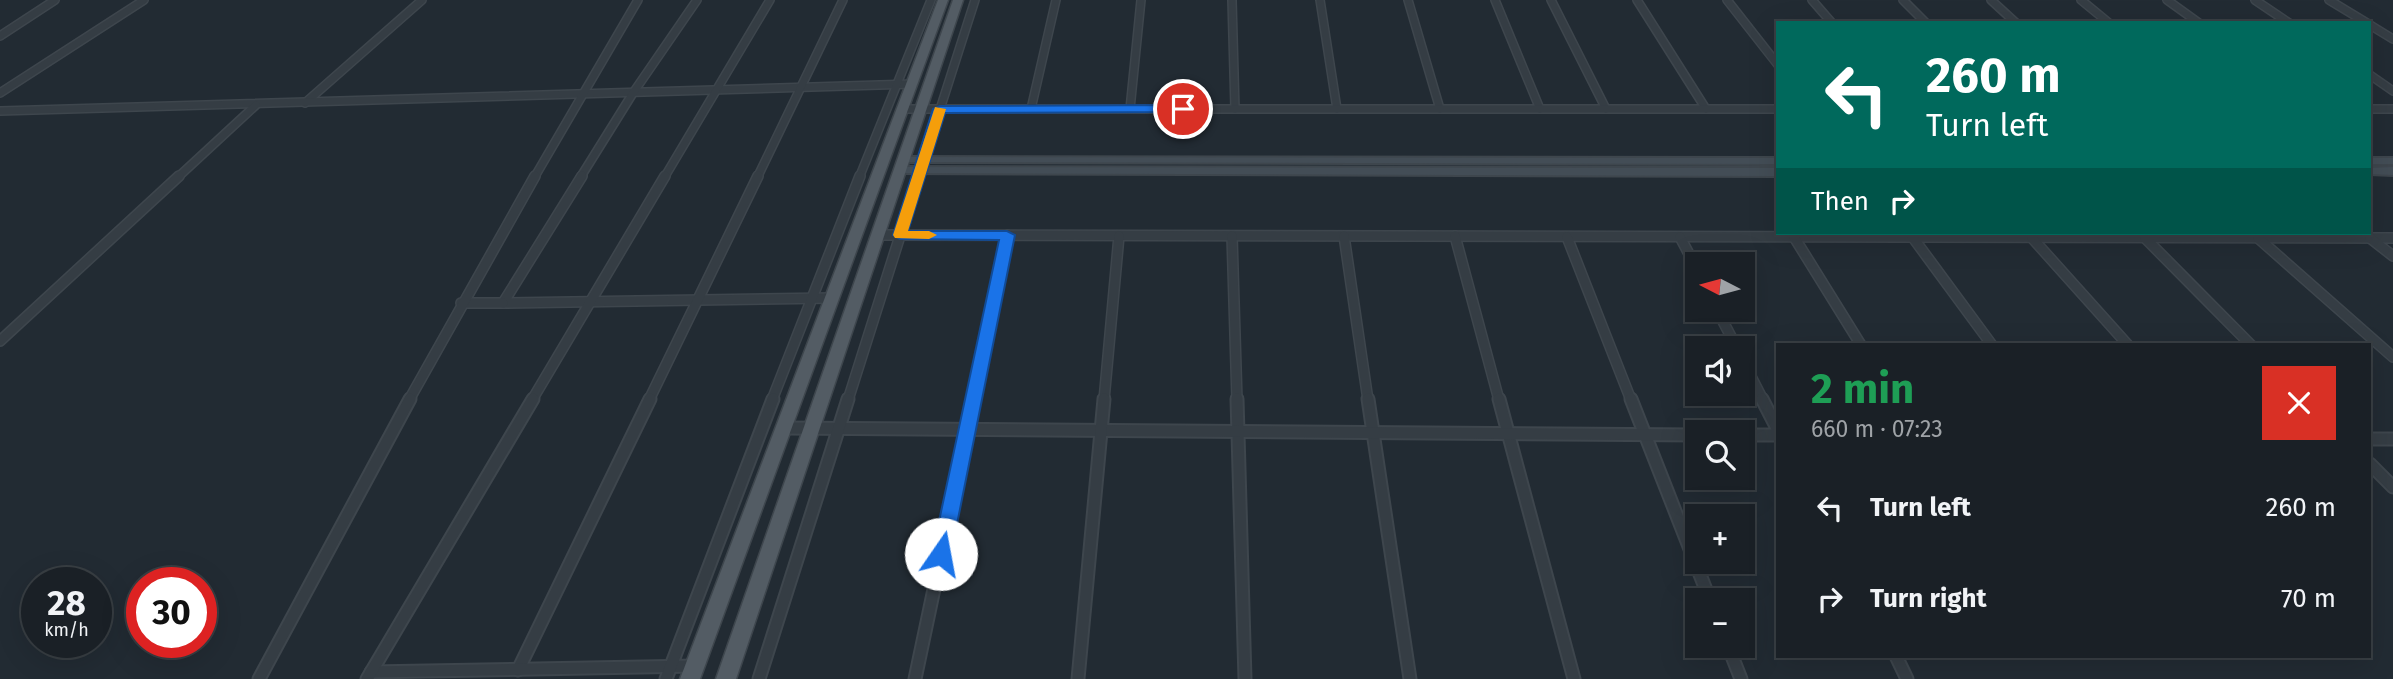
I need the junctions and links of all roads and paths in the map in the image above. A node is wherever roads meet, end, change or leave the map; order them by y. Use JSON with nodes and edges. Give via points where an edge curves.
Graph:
{"nodes":[{"id":1,"x":55,"y":0,"type":"edge"},
{"id":2,"x":144,"y":0,"type":"edge"},
{"id":3,"x":422,"y":0,"type":"edge"},
{"id":4,"x":638,"y":0,"type":"edge"},
{"id":5,"x":697,"y":0,"type":"edge"},
{"id":6,"x":770,"y":0,"type":"edge"},
{"id":7,"x":843,"y":0,"type":"edge"},
{"id":8,"x":930,"y":0,"type":"edge"},
{"id":9,"x":943,"y":0,"type":"edge"},
{"id":10,"x":958,"y":0,"type":"edge"},
{"id":11,"x":975,"y":0,"type":"edge"},
{"id":12,"x":1056,"y":0,"type":"edge"},
{"id":13,"x":1141,"y":0,"type":"edge"},
{"id":14,"x":1232,"y":0,"type":"edge"},
{"id":15,"x":1320,"y":0,"type":"edge"},
{"id":16,"x":1408,"y":0,"type":"edge"},
{"id":17,"x":1495,"y":0,"type":"edge"},
{"id":18,"x":1551,"y":0,"type":"edge"},
{"id":19,"x":1637,"y":0,"type":"edge"},
{"id":20,"x":1727,"y":0,"type":"edge"},
{"id":21,"x":1812,"y":0,"type":"edge"},
{"id":22,"x":1903,"y":0,"type":"edge"},
{"id":23,"x":1991,"y":0,"type":"edge"},
{"id":24,"x":2081,"y":0,"type":"edge"},
{"id":25,"x":2167,"y":0,"type":"edge"},
{"id":26,"x":2255,"y":0,"type":"edge"},
{"id":27,"x":2329,"y":0,"type":"edge"},
{"id":28,"x":1830,"y":21,"type":"edge"},
{"id":29,"x":1924,"y":21,"type":"edge"},
{"id":30,"x":2015,"y":21,"type":"edge"},
{"id":31,"x":2107,"y":21,"type":"edge"},
{"id":32,"x":2196,"y":21,"type":"edge"},
{"id":33,"x":2286,"y":21,"type":"edge"},
{"id":34,"x":2363,"y":21,"type":"edge"},
{"id":35,"x":2371,"y":26,"type":"edge"},
{"id":36,"x":0,"y":36,"type":"edge"},
{"id":37,"x":2393,"y":39,"type":"edge"},
{"id":38,"x":1776,"y":62,"type":"edge"},
{"id":39,"x":2371,"y":76,"type":"edge"},
{"id":40,"x":906,"y":84,"type":"junction"},
{"id":41,"x":801,"y":87,"type":"junction"},
{"id":42,"x":716,"y":90,"type":"junction"},
{"id":43,"x":2393,"y":91,"type":"edge"},
{"id":44,"x":0,"y":93,"type":"edge"},
{"id":45,"x":633,"y":93,"type":"junction"},
{"id":46,"x":582,"y":94,"type":"junction"},
{"id":47,"x":304,"y":103,"type":"junction"},
{"id":48,"x":256,"y":105,"type":"junction"},
{"id":49,"x":903,"y":109,"type":"junction"},
{"id":50,"x":922,"y":109,"type":"junction"},
{"id":51,"x":940,"y":109,"type":"junction"},
{"id":52,"x":1031,"y":109,"type":"junction"},
{"id":53,"x":1130,"y":109,"type":"junction"},
{"id":54,"x":1235,"y":109,"type":"junction"},
{"id":55,"x":1337,"y":109,"type":"junction"},
{"id":56,"x":1440,"y":109,"type":"junction"},
{"id":57,"x":1540,"y":109,"type":"junction"},
{"id":58,"x":1606,"y":109,"type":"junction"},
{"id":59,"x":1706,"y":109,"type":"junction"},
{"id":60,"x":1776,"y":109,"type":"edge"},
{"id":61,"x":2371,"y":109,"type":"edge"},
{"id":62,"x":2393,"y":109,"type":"edge"},
{"id":63,"x":0,"y":111,"type":"edge"},
{"id":64,"x":1776,"y":161,"type":"edge"},
{"id":65,"x":2371,"y":161,"type":"edge"},
{"id":66,"x":2393,"y":161,"type":"edge"},
{"id":67,"x":902,"y":165,"type":"junction"},
{"id":68,"x":922,"y":165,"type":"junction"},
{"id":69,"x":2371,"y":171,"type":"edge"},
{"id":70,"x":2393,"y":171,"type":"edge"},
{"id":71,"x":1776,"y":172,"type":"edge"},
{"id":72,"x":878,"y":235,"type":"junction"},
{"id":73,"x":900,"y":235,"type":"junction"},
{"id":74,"x":1007,"y":235,"type":"junction"},
{"id":75,"x":1911,"y":235,"type":"edge"},
{"id":76,"x":1119,"y":236,"type":"junction"},
{"id":77,"x":1233,"y":236,"type":"junction"},
{"id":78,"x":1344,"y":236,"type":"junction"},
{"id":79,"x":1455,"y":236,"type":"junction"},
{"id":80,"x":1567,"y":237,"type":"junction"},
{"id":81,"x":1680,"y":237,"type":"junction"},
{"id":82,"x":1794,"y":237,"type":"junction"},
{"id":83,"x":2032,"y":238,"type":"junction"},
{"id":84,"x":2145,"y":238,"type":"junction"},
{"id":85,"x":2258,"y":238,"type":"junction"},
{"id":86,"x":2370,"y":238,"type":"junction"},
{"id":87,"x":2393,"y":238,"type":"edge"},
{"id":88,"x":1688,"y":252,"type":"edge"},
{"id":89,"x":2393,"y":256,"type":"edge"},
{"id":90,"x":811,"y":298,"type":"junction"},
{"id":91,"x":831,"y":298,"type":"junction"},
{"id":92,"x":698,"y":300,"type":"junction"},
{"id":93,"x":588,"y":302,"type":"junction"},
{"id":94,"x":461,"y":303,"type":"junction"},
{"id":95,"x":503,"y":303,"type":"junction"},
{"id":96,"x":0,"y":341,"type":"edge"},
{"id":97,"x":1860,"y":343,"type":"edge"},
{"id":98,"x":1991,"y":343,"type":"edge"},
{"id":99,"x":2126,"y":343,"type":"edge"},
{"id":100,"x":2249,"y":343,"type":"edge"},
{"id":101,"x":2393,"y":357,"type":"edge"},
{"id":102,"x":1755,"y":386,"type":"edge"},
{"id":103,"x":784,"y":428,"type":"junction"},
{"id":104,"x":811,"y":429,"type":"junction"},
{"id":105,"x":838,"y":429,"type":"junction"},
{"id":106,"x":967,"y":429,"type":"junction"},
{"id":107,"x":1776,"y":429,"type":"edge"},
{"id":108,"x":1099,"y":432,"type":"junction"},
{"id":109,"x":1238,"y":433,"type":"junction"},
{"id":110,"x":1373,"y":433,"type":"junction"},
{"id":111,"x":1776,"y":433,"type":"edge"},
{"id":112,"x":1508,"y":434,"type":"junction"},
{"id":113,"x":1755,"y":434,"type":"edge"},
{"id":114,"x":1646,"y":435,"type":"junction"},
{"id":115,"x":1685,"y":435,"type":"edge"},
{"id":116,"x":2371,"y":439,"type":"edge"},
{"id":117,"x":2393,"y":439,"type":"edge"},
{"id":118,"x":2371,"y":465,"type":"edge"},
{"id":119,"x":2393,"y":487,"type":"edge"},
{"id":120,"x":1705,"y":588,"type":"edge"},
{"id":121,"x":1733,"y":658,"type":"edge"},
{"id":122,"x":1897,"y":658,"type":"edge"},
{"id":123,"x":518,"y":670,"type":"junction"},
{"id":124,"x":669,"y":673,"type":"edge"},
{"id":125,"x":693,"y":673,"type":"edge"},
{"id":126,"x":369,"y":675,"type":"edge"},
{"id":127,"x":259,"y":679,"type":"edge"},
{"id":128,"x":726,"y":679,"type":"edge"},
{"id":129,"x":759,"y":679,"type":"edge"},
{"id":130,"x":915,"y":679,"type":"edge"},
{"id":131,"x":1078,"y":679,"type":"edge"},
{"id":132,"x":1245,"y":679,"type":"edge"},
{"id":133,"x":1410,"y":679,"type":"edge"},
{"id":134,"x":1574,"y":679,"type":"edge"},
{"id":135,"x":1741,"y":679,"type":"edge"},
{"id":136,"x":1907,"y":679,"type":"edge"}],
"edges":[{"from":1,"to":36,"type":"street"},
{"from":2,"to":44,"type":"street"},
{"from":3,"to":47,"type":"street"},
{"from":4,"to":46,"type":"street"},
{"from":5,"to":45,"type":"street"},
{"from":6,"to":42,"type":"street"},
{"from":7,"to":41,"type":"street"},
{"from":8,"to":40,"type":"street"},
{"from":9,"to":40,"type":"main road"},
{"from":10,"to":50,"type":"main road"},
{"from":11,"to":51,"type":"street"},
{"from":12,"to":52,"type":"street"},
{"from":13,"to":53,"type":"street"},
{"from":14,"to":54,"type":"street"},
{"from":15,"to":55,"type":"street"},
{"from":16,"to":56,"type":"street"},
{"from":17,"to":57,"type":"street"},
{"from":18,"to":58,"type":"street"},
{"from":19,"to":59,"type":"street"},
{"from":20,"to":38,"type":"street"},
{"from":21,"to":28,"type":"street"},
{"from":22,"to":29,"type":"street"},
{"from":23,"to":30,"type":"street"},
{"from":24,"to":31,"type":"street"},
{"from":25,"to":32,"type":"street"},
{"from":26,"to":33,"type":"street"},
{"from":27,"to":34,"type":"street"},
{"from":35,"to":37,"type":"street"},
{"from":39,"to":43,"type":"street"},
{"from":40,"to":41,"type":"street"},
{"from":40,"to":49,"type":"main road"},
{"from":40,"to":90,"type":"street"},
{"from":41,"to":42,"type":"street"},
{"from":41,"to":92,"type":"street"},
{"from":42,"to":45,"type":"street"},
{"from":42,"to":93,"type":"street"},
{"from":45,"to":46,"type":"street"},
{"from":45,"to":95,"type":"street"},
{"from":46,"to":47,"type":"street"},
{"from":46,"to":94,"type":"street"},
{"from":47,"to":48,"type":"street"},
{"from":48,"to":63,"type":"street"},
{"from":48,"to":96,"type":"street"},
{"from":49,"to":50,"type":"street"},
{"from":49,"to":91,"type":"main road"},
{"from":50,"to":51,"type":"street"},
{"from":50,"to":67,"type":"main road"},
{"from":51,"to":52,"type":"street"},
{"from":51,"to":68,"type":"street"},
{"from":52,"to":53,"type":"street"},
{"from":53,"to":54,"type":"street"},
{"from":54,"to":55,"type":"street"},
{"from":55,"to":56,"type":"street"},
{"from":56,"to":57,"type":"street"},
{"from":57,"to":58,"type":"street"},
{"from":58,"to":59,"type":"street"},
{"from":59,"to":60,"type":"street"},
{"from":61,"to":62,"type":"street"},
{"from":64,"to":68,"type":"main road"},
{"from":65,"to":66,"type":"main road"},
{"from":67,"to":68,"type":"main road"},
{"from":67,"to":72,"type":"main road"},
{"from":68,"to":71,"type":"main road"},
{"from":68,"to":73,"type":"street"},
{"from":69,"to":70,"type":"main road"},
{"from":72,"to":73,"type":"street"},
{"from":72,"to":104,"type":"main road"},
{"from":73,"to":74,"type":"street"},
{"from":73,"to":105,"type":"street"},
{"from":74,"to":76,"type":"street"},
{"from":74,"to":106,"type":"street"},
{"from":75,"to":82,"type":"street"},
{"from":75,"to":83,"type":"street"},
{"from":75,"to":98,"type":"street"},
{"from":76,"to":77,"type":"street"},
{"from":76,"to":108,"type":"street"},
{"from":77,"to":78,"type":"street"},
{"from":77,"to":109,"type":"street"},
{"from":78,"to":79,"type":"street"},
{"from":78,"to":110,"type":"street"},
{"from":79,"to":80,"type":"street"},
{"from":79,"to":112,"type":"street"},
{"from":80,"to":81,"type":"street"},
{"from":80,"to":114,"type":"street"},
{"from":81,"to":82,"type":"street"},
{"from":81,"to":88,"type":"street"},
{"from":82,"to":97,"type":"street"},
{"from":83,"to":84,"type":"street"},
{"from":83,"to":99,"type":"street"},
{"from":84,"to":85,"type":"street"},
{"from":84,"to":100,"type":"street"},
{"from":85,"to":86,"type":"street"},
{"from":85,"to":101,"type":"street"},
{"from":86,"to":87,"type":"street"},
{"from":86,"to":89,"type":"street"},
{"from":90,"to":91,"type":"street"},
{"from":90,"to":92,"type":"street"},
{"from":90,"to":124,"type":"street"},
{"from":91,"to":103,"type":"main road"},
{"from":92,"to":93,"type":"street"},
{"from":92,"to":123,"type":"street"},
{"from":93,"to":95,"type":"street"},
{"from":93,"to":126,"type":"street"},
{"from":94,"to":95,"type":"street"},
{"from":94,"to":127,"type":"street"},
{"from":102,"to":107,"type":"street"},
{"from":103,"to":104,"type":"street"},
{"from":103,"to":125,"type":"main road"},
{"from":104,"to":105,"type":"street"},
{"from":104,"to":128,"type":"main road"},
{"from":105,"to":106,"type":"street"},
{"from":105,"to":129,"type":"street"},
{"from":106,"to":108,"type":"street"},
{"from":106,"to":130,"type":"street"},
{"from":108,"to":109,"type":"street"},
{"from":108,"to":131,"type":"street"},
{"from":109,"to":110,"type":"street"},
{"from":109,"to":132,"type":"street"},
{"from":110,"to":112,"type":"street"},
{"from":110,"to":133,"type":"street"},
{"from":111,"to":113,"type":"street"},
{"from":112,"to":114,"type":"street"},
{"from":112,"to":134,"type":"street"},
{"from":114,"to":115,"type":"street"},
{"from":114,"to":120,"type":"street"},
{"from":116,"to":117,"type":"street"},
{"from":118,"to":119,"type":"street"},
{"from":121,"to":135,"type":"street"},
{"from":122,"to":136,"type":"street"},
{"from":123,"to":124,"type":"street"},
{"from":123,"to":126,"type":"street"},
{"from":124,"to":125,"type":"street"}]}
